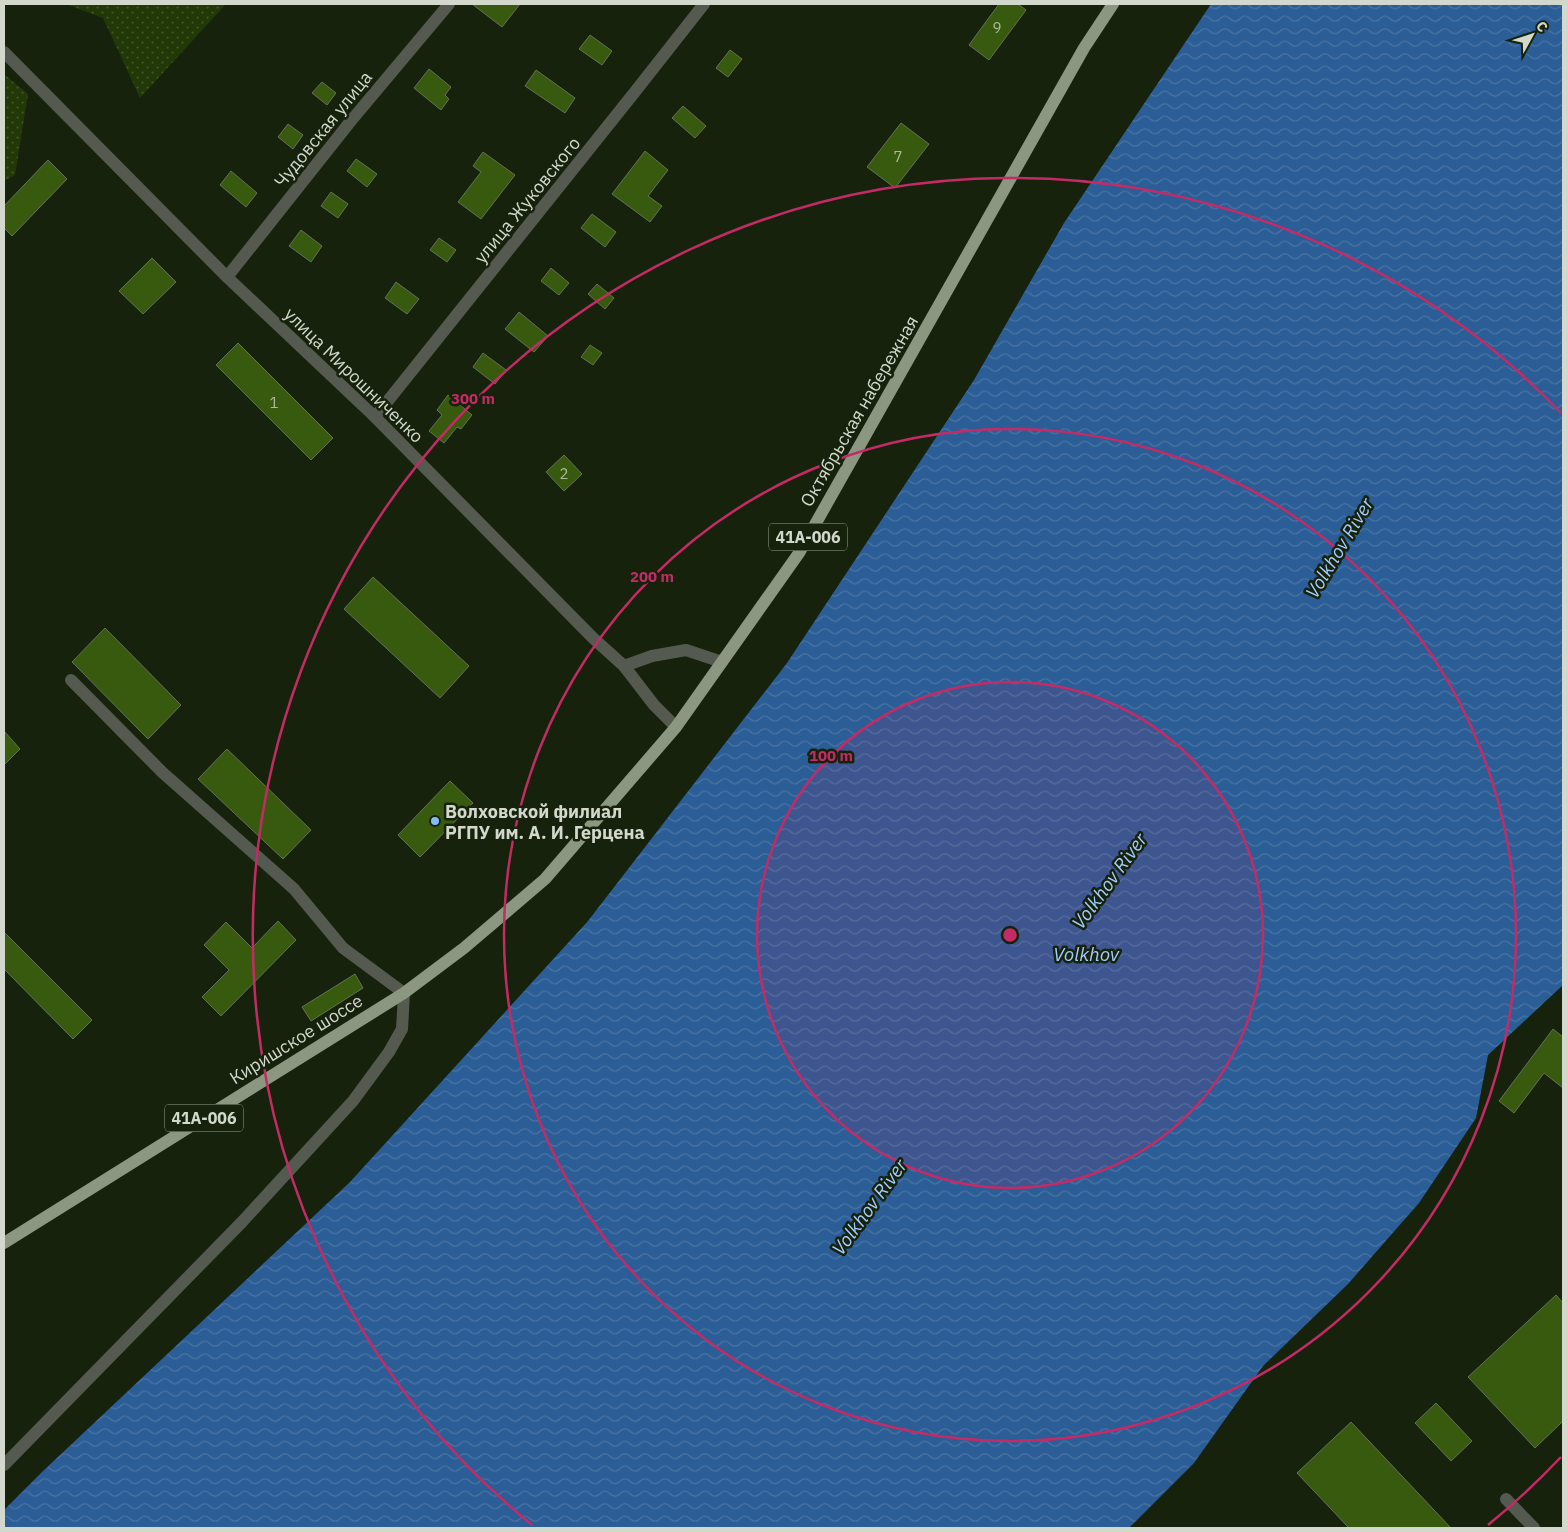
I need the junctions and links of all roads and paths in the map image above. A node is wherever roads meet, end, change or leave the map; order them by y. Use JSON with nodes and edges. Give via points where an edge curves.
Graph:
{"nodes":[{"id":1,"x":449,"y":4,"type":"edge"},
{"id":2,"x":704,"y":4,"type":"edge"},
{"id":3,"x":1113,"y":4,"type":"edge"},
{"id":4,"x":4,"y":52,"type":"edge"},
{"id":5,"x":227,"y":277,"type":"junction"},
{"id":6,"x":375,"y":417,"type":"junction"},
{"id":7,"x":722,"y":662,"type":"junction"},
{"id":8,"x":624,"y":666,"type":"junction"},
{"id":9,"x":71,"y":680,"type":"dead end"},
{"id":10,"x":676,"y":727,"type":"junction"},
{"id":11,"x":404,"y":993,"type":"junction"},
{"id":12,"x":4,"y":1243,"type":"edge"},
{"id":13,"x":4,"y":1465,"type":"edge"},
{"id":14,"x":1506,"y":1499,"type":"dead end"},
{"id":15,"x":1534,"y":1528,"type":"edge"}],
"edges":[{"from":1,"to":5,"type":"street","name":"Чудовская улица"},
{"from":2,"to":6,"type":"street","name":"улица Жуковского"},
{"from":3,"to":7,"type":"main road","name":"Октябрьская набережная","number":"41А-006","via":[[799,553]]},
{"from":4,"to":5,"type":"street","name":"улица Мирошниченко"},
{"from":5,"to":6,"type":"street","name":"улица Мирошниченко"},
{"from":6,"to":8,"type":"street","name":"улица Мирошниченко"},
{"from":7,"to":8,"type":"street","via":[[686,650],[652,656]]},
{"from":7,"to":10,"type":"main road","name":"Октябрьская набережная","number":"41А-006"},
{"from":8,"to":10,"type":"street","name":"улица Мирошниченко"},
{"from":9,"to":11,"type":"street","via":[[162,772],[294,889],[343,948]]},
{"from":10,"to":11,"type":"main road","name":"Октябрьская набережная","number":"41А-006","via":[[545,879],[464,948]]},
{"from":11,"to":12,"type":"main road","name":"Киришское шоссе","number":"41А-006"},
{"from":11,"to":13,"type":"street","via":[[402,1030],[353,1101],[242,1222]]},
{"from":14,"to":15,"type":"street"}]}
